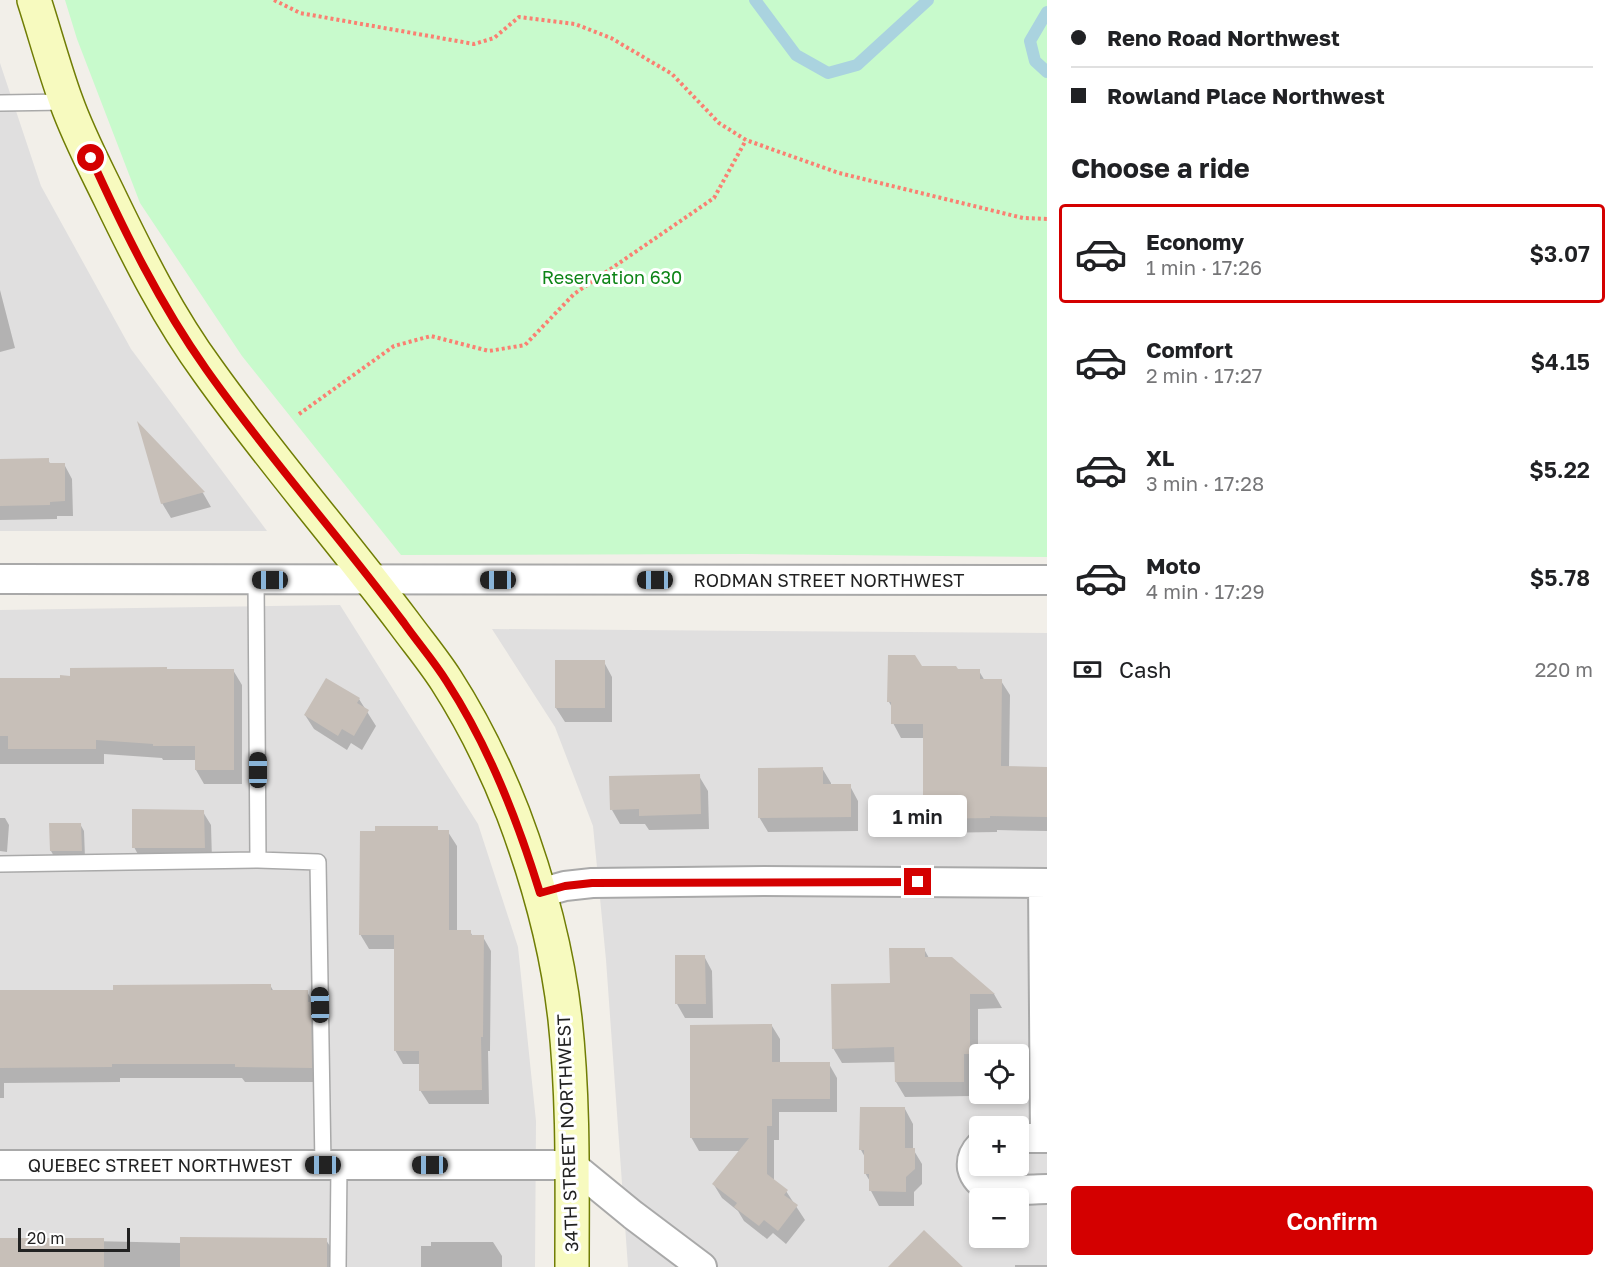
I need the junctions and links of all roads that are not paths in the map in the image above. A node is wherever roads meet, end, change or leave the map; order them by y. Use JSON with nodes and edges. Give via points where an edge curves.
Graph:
{"nodes":[{"id":1,"x":34,"y":0,"type":"edge"},
{"id":2,"x":66,"y":102,"type":"junction"},
{"id":3,"x":0,"y":103,"type":"edge"},
{"id":4,"x":0,"y":579,"type":"edge"},
{"id":5,"x":256,"y":580,"type":"junction"},
{"id":6,"x":372,"y":580,"type":"junction"},
{"id":7,"x":1047,"y":580,"type":"edge"},
{"id":8,"x":258,"y":860,"type":"junction"},
{"id":9,"x":0,"y":864,"type":"edge"},
{"id":10,"x":1045,"y":883,"type":"edge"},
{"id":11,"x":540,"y":893,"type":"junction"},
{"id":12,"x":1037,"y":1138,"type":"edge"},
{"id":13,"x":0,"y":1165,"type":"edge"},
{"id":14,"x":331,"y":1165,"type":"junction"},
{"id":15,"x":572,"y":1165,"type":"junction"},
{"id":16,"x":975,"y":1176,"type":"edge"},
{"id":17,"x":1047,"y":1189,"type":"edge"},
{"id":18,"x":338,"y":1267,"type":"edge"},
{"id":19,"x":572,"y":1267,"type":"edge"},
{"id":20,"x":702,"y":1267,"type":"edge"}],
"edges":[{"from":1,"to":2,"type":"main road","name":"34TH STREET NORTHWEST"},
{"from":2,"to":3,"type":"lane"},
{"from":2,"to":6,"type":"main road","name":"34TH STREET NORTHWEST","via":[[147,272],[195,353],[257,438]]},
{"from":4,"to":5,"type":"street","name":"RODMAN STREET NORTHWEST"},
{"from":5,"to":6,"type":"street","name":"RODMAN STREET NORTHWEST"},
{"from":5,"to":8,"type":"lane"},
{"from":6,"to":7,"type":"street","name":"RODMAN STREET NORTHWEST"},
{"from":6,"to":11,"type":"main road","name":"34TH STREET NORTHWEST","via":[[436,666],[478,736],[512,811]]},
{"from":8,"to":9,"type":"lane"},
{"from":8,"to":14,"type":"lane","via":[[318,862]]},
{"from":10,"to":11,"type":"street","via":[[592,883]]},
{"from":10,"to":12,"type":"street"},
{"from":11,"to":15,"type":"main road","name":"34TH STREET NORTHWEST","via":[[565,1018]]},
{"from":13,"to":14,"type":"street","name":"QUEBEC STREET NORTHWEST"},
{"from":14,"to":15,"type":"street","name":"QUEBEC STREET NORTHWEST"},
{"from":14,"to":18,"type":"lane"},
{"from":15,"to":19,"type":"main road","name":"34TH STREET NORTHWEST"},
{"from":15,"to":20,"type":"street"},
{"from":16,"to":17,"type":"street","via":[[994,1190]]}]}
